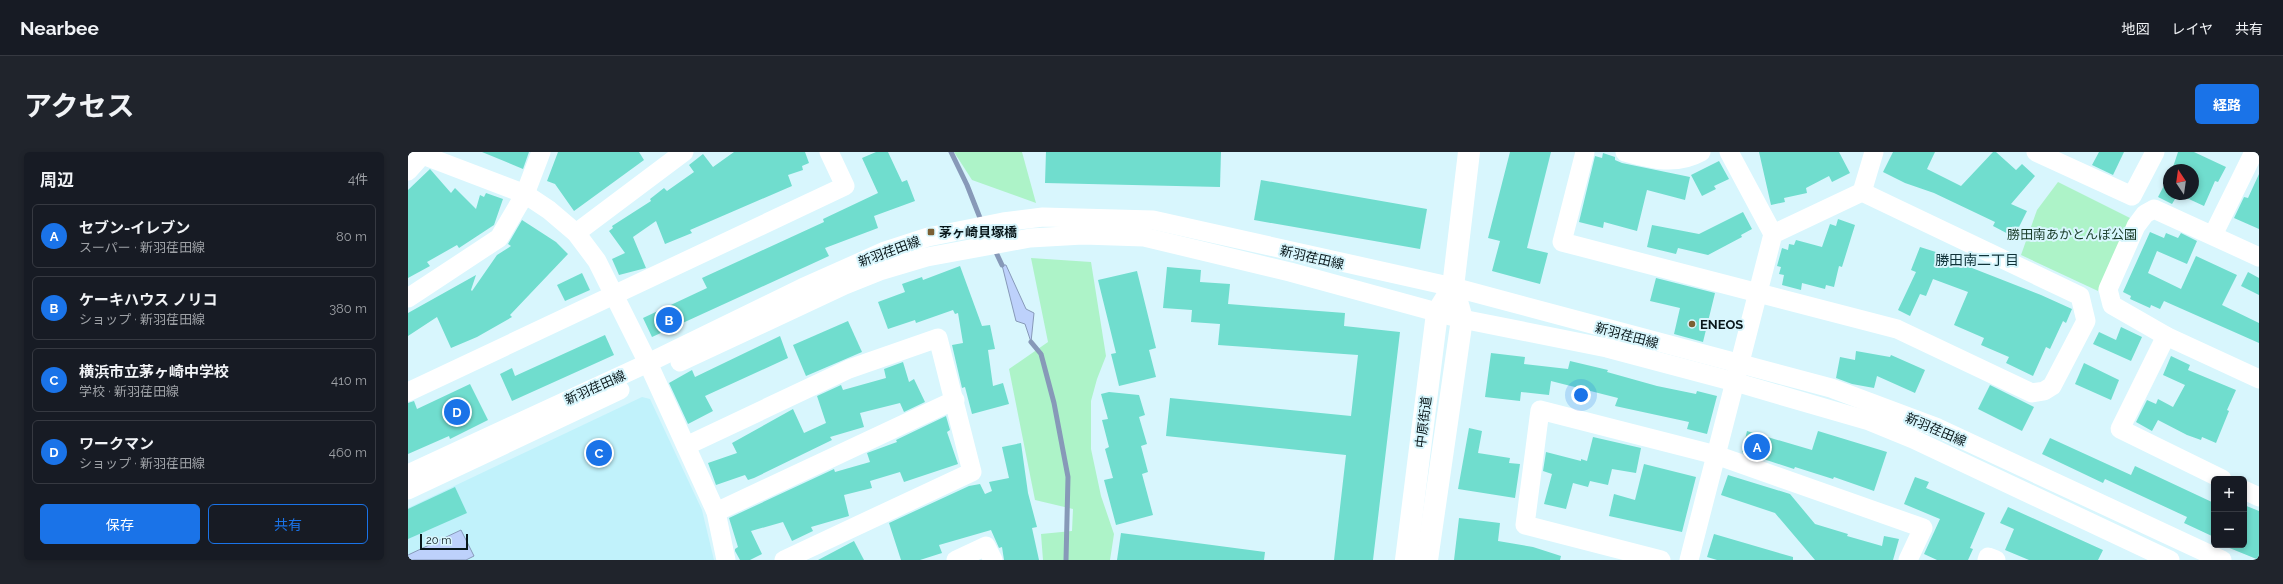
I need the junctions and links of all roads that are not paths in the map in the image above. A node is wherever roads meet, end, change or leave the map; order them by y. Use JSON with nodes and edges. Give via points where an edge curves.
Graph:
{"nodes":[{"id":1,"x":541,"y":152,"type":"edge"},
{"id":2,"x":684,"y":152,"type":"edge"},
{"id":3,"x":829,"y":152,"type":"edge"},
{"id":4,"x":1469,"y":152,"type":"edge"},
{"id":5,"x":1585,"y":152,"type":"edge"},
{"id":6,"x":1625,"y":152,"type":"edge"},
{"id":7,"x":1701,"y":152,"type":"edge"},
{"id":8,"x":1728,"y":152,"type":"edge"},
{"id":9,"x":1874,"y":152,"type":"edge"},
{"id":10,"x":2036,"y":152,"type":"edge"},
{"id":11,"x":2155,"y":152,"type":"edge"},
{"id":12,"x":2254,"y":152,"type":"edge"},
{"id":13,"x":421,"y":153,"type":"edge"},
{"id":14,"x":408,"y":171,"type":"edge"},
{"id":15,"x":1862,"y":192,"type":"junction"},
{"id":16,"x":525,"y":194,"type":"junction"},
{"id":17,"x":576,"y":232,"type":"junction"},
{"id":18,"x":1773,"y":234,"type":"junction"},
{"id":19,"x":2213,"y":235,"type":"junction"},
{"id":20,"x":2259,"y":257,"type":"edge"},
{"id":21,"x":1452,"y":287,"type":"junction"},
{"id":22,"x":1759,"y":294,"type":"junction"},
{"id":23,"x":614,"y":295,"type":"junction"},
{"id":24,"x":408,"y":298,"type":"edge"},
{"id":25,"x":1437,"y":313,"type":"junction"},
{"id":26,"x":1462,"y":319,"type":"junction"},
{"id":27,"x":2166,"y":336,"type":"junction"},
{"id":28,"x":650,"y":369,"type":"junction"},
{"id":29,"x":1737,"y":373,"type":"junction"},
{"id":30,"x":2259,"y":379,"type":"edge"},
{"id":31,"x":408,"y":392,"type":"edge"},
{"id":32,"x":955,"y":400,"type":"junction"},
{"id":33,"x":686,"y":446,"type":"junction"},
{"id":34,"x":1716,"y":455,"type":"junction"},
{"id":35,"x":408,"y":474,"type":"edge"},
{"id":36,"x":2216,"y":476,"type":"edge"},
{"id":37,"x":408,"y":490,"type":"edge"},
{"id":38,"x":2247,"y":491,"type":"edge"},
{"id":39,"x":2259,"y":497,"type":"edge"},
{"id":40,"x":716,"y":512,"type":"junction"},
{"id":41,"x":726,"y":560,"type":"edge"},
{"id":42,"x":784,"y":560,"type":"edge"},
{"id":43,"x":956,"y":560,"type":"edge"},
{"id":44,"x":993,"y":560,"type":"edge"},
{"id":45,"x":1406,"y":560,"type":"edge"},
{"id":46,"x":1427,"y":560,"type":"edge"},
{"id":47,"x":1661,"y":560,"type":"edge"},
{"id":48,"x":1689,"y":560,"type":"edge"},
{"id":49,"x":1908,"y":560,"type":"edge"},
{"id":50,"x":1987,"y":560,"type":"edge"},
{"id":51,"x":1996,"y":560,"type":"edge"},
{"id":52,"x":2170,"y":560,"type":"edge"},
{"id":53,"x":2222,"y":560,"type":"edge"}],
"edges":[{"from":1,"to":16,"type":"street"},
{"from":2,"to":17,"type":"street"},
{"from":3,"to":23,"type":"street","via":[[845,186]]},
{"from":4,"to":21,"type":"main road","name":"中原街道"},
{"from":5,"to":22,"type":"street","via":[[1562,242]]},
{"from":6,"to":7,"type":"street","via":[[1656,160],[1676,160]]},
{"from":8,"to":18,"type":"street"},
{"from":9,"to":15,"type":"street"},
{"from":10,"to":11,"type":"street","via":[[2132,196]]},
{"from":12,"to":19,"type":"street"},
{"from":13,"to":14,"type":"street"},
{"from":13,"to":16,"type":"street"},
{"from":15,"to":18,"type":"street"},
{"from":15,"to":22,"type":"street","via":[[2080,296],[2086,321],[2052,386],[2044,391],[2032,393],[1897,329]]},
{"from":16,"to":17,"type":"street"},
{"from":16,"to":24,"type":"street","via":[[499,238]]},
{"from":17,"to":23,"type":"street","via":[[597,261]]},
{"from":18,"to":22,"type":"street"},
{"from":19,"to":20,"type":"street"},
{"from":19,"to":27,"type":"street","via":[[2154,209],[2145,214],[2136,226],[2108,289],[2112,304]]},
{"from":21,"to":25,"type":"main road","name":"中原街道"},
{"from":21,"to":26,"type":"main road","name":"中原街道"},
{"from":21,"to":28,"type":"street","name":"新羽荏田線","via":[[1153,220],[1043,217],[928,237],[862,260]]},
{"from":21,"to":29,"type":"street","name":"新羽荏田線"},
{"from":22,"to":29,"type":"street"},
{"from":23,"to":28,"type":"street"},
{"from":23,"to":31,"type":"street"},
{"from":25,"to":26,"type":"street","name":"新羽荏田線"},
{"from":25,"to":28,"type":"street","name":"新羽荏田線","via":[[1290,272],[1144,237],[1083,235],[1010,240],[927,257],[880,271]]},
{"from":25,"to":45,"type":"main road","name":"中原街道"},
{"from":26,"to":29,"type":"street","name":"新羽荏田線"},
{"from":26,"to":46,"type":"main road","name":"中原街道"},
{"from":27,"to":30,"type":"street"},
{"from":27,"to":36,"type":"street","via":[[2120,429]]},
{"from":28,"to":33,"type":"street"},
{"from":28,"to":35,"type":"street","name":"新羽荏田線"},
{"from":28,"to":37,"type":"street","name":"新羽荏田線"},
{"from":29,"to":34,"type":"street"},
{"from":29,"to":52,"type":"street","name":"新羽荏田線","via":[[1913,439]]},
{"from":29,"to":53,"type":"street","name":"新羽荏田線","via":[[1831,388],[1938,428]]},
{"from":32,"to":33,"type":"street","via":[[938,338],[849,369]]},
{"from":32,"to":40,"type":"street"},
{"from":32,"to":42,"type":"street","via":[[972,472]]},
{"from":33,"to":40,"type":"street"},
{"from":34,"to":47,"type":"street","via":[[1540,410],[1525,525]]},
{"from":34,"to":48,"type":"street"},
{"from":34,"to":49,"type":"street","via":[[1923,528]]},
{"from":38,"to":39,"type":"street"},
{"from":40,"to":41,"type":"street"},
{"from":43,"to":44,"type":"street","via":[[986,546]]},
{"from":50,"to":51,"type":"street","via":[[1988,557]]}]}
